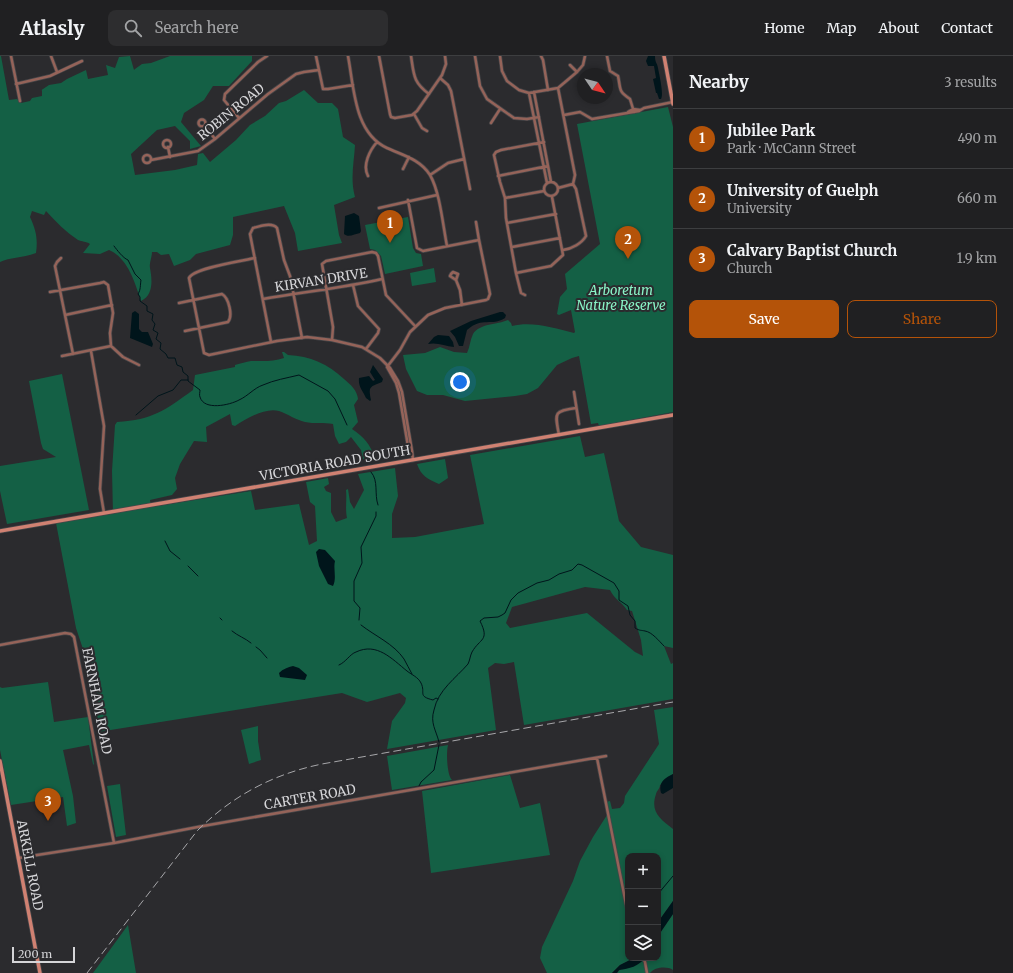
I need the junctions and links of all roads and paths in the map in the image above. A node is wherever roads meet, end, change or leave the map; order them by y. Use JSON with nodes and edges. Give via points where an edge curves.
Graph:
{"nodes":[{"id":1,"x":11,"y":56,"type":"edge"},
{"id":2,"x":51,"y":56,"type":"edge"},
{"id":3,"x":267,"y":56,"type":"edge"},
{"id":4,"x":316,"y":56,"type":"edge"},
{"id":5,"x":348,"y":56,"type":"edge"},
{"id":6,"x":378,"y":56,"type":"edge"},
{"id":7,"x":411,"y":56,"type":"edge"},
{"id":8,"x":445,"y":56,"type":"edge"},
{"id":9,"x":475,"y":56,"type":"edge"},
{"id":10,"x":500,"y":56,"type":"edge"},
{"id":11,"x":541,"y":56,"type":"edge"},
{"id":12,"x":544,"y":56,"type":"edge"},
{"id":13,"x":585,"y":56,"type":"edge"},
{"id":14,"x":607,"y":56,"type":"edge"},
{"id":15,"x":664,"y":56,"type":"edge"},
{"id":16,"x":543,"y":60,"type":"junction"},
{"id":17,"x":82,"y":61,"type":"dead end"},
{"id":18,"x":570,"y":65,"type":"dead end"},
{"id":19,"x":580,"y":68,"type":"edge"},
{"id":20,"x":318,"y":70,"type":"junction"},
{"id":21,"x":58,"y":72,"type":"junction"},
{"id":22,"x":577,"y":72,"type":"joint"},
{"id":23,"x":440,"y":78,"type":"junction"},
{"id":24,"x":16,"y":84,"type":"junction"},
{"id":25,"x":353,"y":85,"type":"junction"},
{"id":26,"x":558,"y":88,"type":"junction"},
{"id":27,"x":548,"y":90,"type":"junction"},
{"id":28,"x":534,"y":92,"type":"junction"},
{"id":29,"x":529,"y":93,"type":"junction"},
{"id":30,"x":429,"y":94,"type":"junction"},
{"id":31,"x":20,"y":100,"type":"dead end"},
{"id":32,"x":673,"y":103,"type":"edge"},
{"id":33,"x":500,"y":109,"type":"junction"},
{"id":34,"x":633,"y":111,"type":"junction"},
{"id":35,"x":414,"y":114,"type":"junction"},
{"id":36,"x":564,"y":114,"type":"junction"},
{"id":37,"x":539,"y":117,"type":"junction"},
{"id":38,"x":239,"y":118,"type":"junction"},
{"id":39,"x":534,"y":118,"type":"junction"},
{"id":40,"x":491,"y":123,"type":"dead end"},
{"id":41,"x":205,"y":126,"type":"dead end"},
{"id":42,"x":427,"y":131,"type":"dead end"},
{"id":43,"x":215,"y":139,"type":"junction"},
{"id":44,"x":377,"y":142,"type":"junction"},
{"id":45,"x":544,"y":142,"type":"junction"},
{"id":46,"x":539,"y":143,"type":"junction"},
{"id":47,"x":168,"y":148,"type":"dead end"},
{"id":48,"x":170,"y":156,"type":"junction"},
{"id":49,"x":409,"y":157,"type":"junction"},
{"id":50,"x":464,"y":159,"type":"junction"},
{"id":51,"x":151,"y":160,"type":"dead end"},
{"id":52,"x":548,"y":166,"type":"junction"},
{"id":53,"x":544,"y":167,"type":"junction"},
{"id":54,"x":403,"y":169,"type":"dead end"},
{"id":55,"x":430,"y":175,"type":"junction"},
{"id":56,"x":368,"y":176,"type":"dead end"},
{"id":57,"x":498,"y":176,"type":"junction"},
{"id":58,"x":551,"y":182,"type":"junction"},
{"id":59,"x":547,"y":183,"type":"junction"},
{"id":60,"x":573,"y":184,"type":"junction"},
{"id":61,"x":558,"y":188,"type":"junction"},
{"id":62,"x":470,"y":189,"type":"dead end"},
{"id":63,"x":544,"y":191,"type":"junction"},
{"id":64,"x":437,"y":195,"type":"junction"},
{"id":65,"x":552,"y":197,"type":"junction"},
{"id":66,"x":505,"y":198,"type":"junction"},
{"id":67,"x":408,"y":200,"type":"junction"},
{"id":68,"x":378,"y":208,"type":"dead end"},
{"id":69,"x":556,"y":214,"type":"junction"},
{"id":70,"x":476,"y":222,"type":"dead end"},
{"id":71,"x":507,"y":223,"type":"junction"},
{"id":72,"x":560,"y":238,"type":"junction"},
{"id":73,"x":479,"y":240,"type":"junction"},
{"id":74,"x":447,"y":246,"type":"junction"},
{"id":75,"x":512,"y":247,"type":"junction"},
{"id":76,"x":563,"y":250,"type":"junction"},
{"id":77,"x":61,"y":258,"type":"dead end"},
{"id":78,"x":255,"y":258,"type":"junction"},
{"id":79,"x":516,"y":273,"type":"junction"},
{"id":80,"x":382,"y":279,"type":"junction"},
{"id":81,"x":456,"y":280,"type":"dead end"},
{"id":82,"x":353,"y":286,"type":"junction"},
{"id":83,"x":60,"y":290,"type":"junction"},
{"id":84,"x":326,"y":290,"type":"junction"},
{"id":85,"x":50,"y":292,"type":"dead end"},
{"id":86,"x":294,"y":294,"type":"junction"},
{"id":87,"x":525,"y":296,"type":"dead end"},
{"id":88,"x":193,"y":300,"type":"junction"},
{"id":89,"x":263,"y":300,"type":"junction"},
{"id":90,"x":179,"y":303,"type":"dead end"},
{"id":91,"x":112,"y":305,"type":"junction"},
{"id":92,"x":462,"y":305,"type":"junction"},
{"id":93,"x":65,"y":315,"type":"junction"},
{"id":94,"x":415,"y":326,"type":"junction"},
{"id":95,"x":198,"y":328,"type":"junction"},
{"id":96,"x":185,"y":331,"type":"dead end"},
{"id":97,"x":302,"y":338,"type":"junction"},
{"id":98,"x":332,"y":340,"type":"junction"},
{"id":99,"x":271,"y":342,"type":"junction"},
{"id":100,"x":111,"y":346,"type":"junction"},
{"id":101,"x":366,"y":349,"type":"junction"},
{"id":102,"x":91,"y":351,"type":"junction"},
{"id":103,"x":73,"y":354,"type":"junction"},
{"id":104,"x":62,"y":356,"type":"dead end"},
{"id":105,"x":139,"y":365,"type":"dead end"},
{"id":106,"x":387,"y":367,"type":"junction"},
{"id":107,"x":574,"y":392,"type":"dead end"},
{"id":108,"x":576,"y":408,"type":"junction"},
{"id":109,"x":673,"y":415,"type":"edge"},
{"id":110,"x":579,"y":424,"type":"dead end"},
{"id":111,"x":559,"y":435,"type":"junction"},
{"id":112,"x":412,"y":460,"type":"junction"},
{"id":113,"x":104,"y":513,"type":"junction"},
{"id":114,"x":0,"y":531,"type":"edge"},
{"id":115,"x":0,"y":645,"type":"edge"},
{"id":116,"x":606,"y":756,"type":"dead end"},
{"id":117,"x":597,"y":758,"type":"junction"},
{"id":118,"x":0,"y":761,"type":"edge"},
{"id":119,"x":114,"y":843,"type":"junction"},
{"id":120,"x":18,"y":858,"type":"junction"},
{"id":121,"x":625,"y":899,"type":"edge"},
{"id":122,"x":644,"y":961,"type":"edge"},
{"id":123,"x":40,"y":973,"type":"edge"},
{"id":124,"x":648,"y":973,"type":"edge"}],
"edges":[{"from":1,"to":24,"type":"street"},
{"from":2,"to":21,"type":"street"},
{"from":3,"to":38,"type":"street","via":[[225,94],[224,100]]},
{"from":4,"to":20,"type":"street"},
{"from":5,"to":25,"type":"street"},
{"from":6,"to":35,"type":"street","via":[[391,116],[395,118]]},
{"from":7,"to":30,"type":"street","via":[[418,85]]},
{"from":8,"to":23,"type":"street","via":[[445,68]]},
{"from":9,"to":33,"type":"street","via":[[481,90],[487,99]]},
{"from":10,"to":29,"type":"street","via":[[502,71],[507,81],[519,90]]},
{"from":11,"to":16,"type":"street"},
{"from":12,"to":16,"type":"street"},
{"from":13,"to":19,"type":"street"},
{"from":14,"to":34,"type":"street","via":[[610,70],[618,76],[620,91],[630,99]]},
{"from":15,"to":32,"type":"main road"},
{"from":16,"to":27,"type":"street"},
{"from":17,"to":21,"type":"street"},
{"from":18,"to":22,"type":"street"},
{"from":20,"to":25,"type":"street","via":[[324,89]]},
{"from":20,"to":38,"type":"street","name":"ROBIN ROAD","via":[[296,74]]},
{"from":21,"to":24,"type":"street"},
{"from":22,"to":26,"type":"street"},
{"from":23,"to":30,"type":"street"},
{"from":23,"to":50,"type":"street","via":[[451,90]]},
{"from":24,"to":31,"type":"street"},
{"from":25,"to":44,"type":"street","via":[[360,117]]},
{"from":26,"to":27,"type":"street"},
{"from":26,"to":36,"type":"street"},
{"from":27,"to":28,"type":"street"},
{"from":28,"to":29,"type":"street"},
{"from":28,"to":37,"type":"street"},
{"from":29,"to":39,"type":"street"},
{"from":30,"to":35,"type":"street"},
{"from":32,"to":34,"type":"street"},
{"from":33,"to":39,"type":"street","via":[[514,118]]},
{"from":33,"to":40,"type":"street"},
{"from":34,"to":36,"type":"street","via":[[592,119],[580,112]]},
{"from":35,"to":42,"type":"street","via":[[422,128]]},
{"from":36,"to":60,"type":"street","via":[[575,175]]},
{"from":37,"to":39,"type":"street"},
{"from":37,"to":45,"type":"street"},
{"from":38,"to":43,"type":"street","name":"ROBIN ROAD"},
{"from":39,"to":46,"type":"street"},
{"from":41,"to":43,"type":"street"},
{"from":43,"to":48,"type":"street","name":"ROBIN ROAD","via":[[198,151]]},
{"from":44,"to":49,"type":"street"},
{"from":44,"to":56,"type":"street","via":[[369,152],[365,171]]},
{"from":45,"to":46,"type":"street"},
{"from":45,"to":52,"type":"street"},
{"from":46,"to":53,"type":"street"},
{"from":46,"to":57,"type":"street","via":[[496,152],[494,154]]},
{"from":47,"to":48,"type":"street"},
{"from":48,"to":51,"type":"street","name":"ROBIN ROAD"},
{"from":49,"to":54,"type":"street"},
{"from":49,"to":55,"type":"street"},
{"from":50,"to":55,"type":"street","via":[[448,163]]},
{"from":50,"to":62,"type":"street"},
{"from":52,"to":53,"type":"street"},
{"from":52,"to":58,"type":"street"},
{"from":53,"to":57,"type":"street"},
{"from":53,"to":59,"type":"street"},
{"from":55,"to":64,"type":"street"},
{"from":57,"to":66,"type":"street"},
{"from":58,"to":59,"type":"street"},
{"from":58,"to":61,"type":"street"},
{"from":59,"to":63,"type":"street"},
{"from":60,"to":61,"type":"street"},
{"from":60,"to":76,"type":"street","via":[[586,236],[572,248]]},
{"from":61,"to":65,"type":"street","via":[[557,194]]},
{"from":63,"to":65,"type":"street"},
{"from":63,"to":66,"type":"street"},
{"from":64,"to":67,"type":"street"},
{"from":64,"to":74,"type":"street"},
{"from":65,"to":69,"type":"street"},
{"from":66,"to":71,"type":"street"},
{"from":67,"to":68,"type":"street"},
{"from":67,"to":74,"type":"street","via":[[417,248],[423,251]]},
{"from":69,"to":71,"type":"street"},
{"from":69,"to":72,"type":"street"},
{"from":70,"to":73,"type":"street"},
{"from":71,"to":75,"type":"street"},
{"from":72,"to":75,"type":"street"},
{"from":72,"to":76,"type":"street"},
{"from":73,"to":74,"type":"street"},
{"from":73,"to":92,"type":"street","via":[[490,296],[486,300]]},
{"from":75,"to":79,"type":"street"},
{"from":76,"to":79,"type":"street","via":[[563,254],[550,266]]},
{"from":77,"to":83,"type":"street","via":[[55,266]]},
{"from":78,"to":86,"type":"street","via":[[251,231],[254,228],[274,225],[277,228]]},
{"from":78,"to":88,"type":"street","via":[[191,274],[189,278]]},
{"from":78,"to":89,"type":"street"},
{"from":79,"to":87,"type":"street","via":[[521,293]]},
{"from":80,"to":82,"type":"street","name":"KIRVAN DRIVE"},
{"from":80,"to":84,"type":"street","via":[[378,256],[374,252],[326,261],[321,268]]},
{"from":80,"to":94,"type":"street","via":[[386,295]]},
{"from":81,"to":92,"type":"street"},
{"from":82,"to":84,"type":"street","name":"KIRVAN DRIVE"},
{"from":82,"to":101,"type":"street","via":[[358,306],[379,329]]},
{"from":83,"to":85,"type":"street"},
{"from":83,"to":91,"type":"street","via":[[104,282],[108,285]]},
{"from":83,"to":93,"type":"street"},
{"from":84,"to":86,"type":"street","name":"KIRVAN DRIVE"},
{"from":84,"to":98,"type":"street","via":[[333,327]]},
{"from":86,"to":89,"type":"street","name":"KIRVAN DRIVE"},
{"from":86,"to":97,"type":"street"},
{"from":88,"to":90,"type":"street"},
{"from":88,"to":95,"type":"street"},
{"from":88,"to":95,"type":"street","via":[[222,294],[227,299],[230,311],[228,322]]},
{"from":89,"to":99,"type":"street"},
{"from":91,"to":93,"type":"street"},
{"from":91,"to":100,"type":"street"},
{"from":92,"to":94,"type":"street","via":[[436,311]]},
{"from":93,"to":103,"type":"street"},
{"from":94,"to":106,"type":"street"},
{"from":95,"to":96,"type":"street"},
{"from":95,"to":99,"type":"street","via":[[203,351],[207,355]]},
{"from":97,"to":98,"type":"street"},
{"from":97,"to":99,"type":"street"},
{"from":98,"to":101,"type":"street"},
{"from":100,"to":102,"type":"street"},
{"from":100,"to":105,"type":"street","via":[[123,357]]},
{"from":101,"to":106,"type":"street","via":[[380,358]]},
{"from":102,"to":103,"type":"street"},
{"from":102,"to":113,"type":"street","via":[[104,426],[100,490]]},
{"from":103,"to":104,"type":"street"},
{"from":106,"to":112,"type":"street","via":[[393,372],[400,386]]},
{"from":107,"to":108,"type":"street"},
{"from":108,"to":110,"type":"street"},
{"from":108,"to":111,"type":"street","via":[[558,412],[556,418]]},
{"from":109,"to":111,"type":"main road","name":"VICTORIA ROAD SOUTH"},
{"from":111,"to":112,"type":"main road","name":"VICTORIA ROAD SOUTH"},
{"from":112,"to":113,"type":"main road","name":"VICTORIA ROAD SOUTH"},
{"from":113,"to":114,"type":"main road","name":"VICTORIA ROAD SOUTH"},
{"from":115,"to":119,"type":"street","name":"FARNHAM ROAD","via":[[65,633],[74,637]]},
{"from":116,"to":117,"type":"street","name":"CARTER ROAD"},
{"from":117,"to":119,"type":"street","name":"CARTER ROAD"},
{"from":117,"to":121,"type":"street"},
{"from":118,"to":120,"type":"main road","name":"ARKELL ROAD"},
{"from":119,"to":120,"type":"street","name":"CARTER ROAD"},
{"from":120,"to":123,"type":"main road","name":"ARKELL ROAD"},
{"from":122,"to":124,"type":"street"}]}
